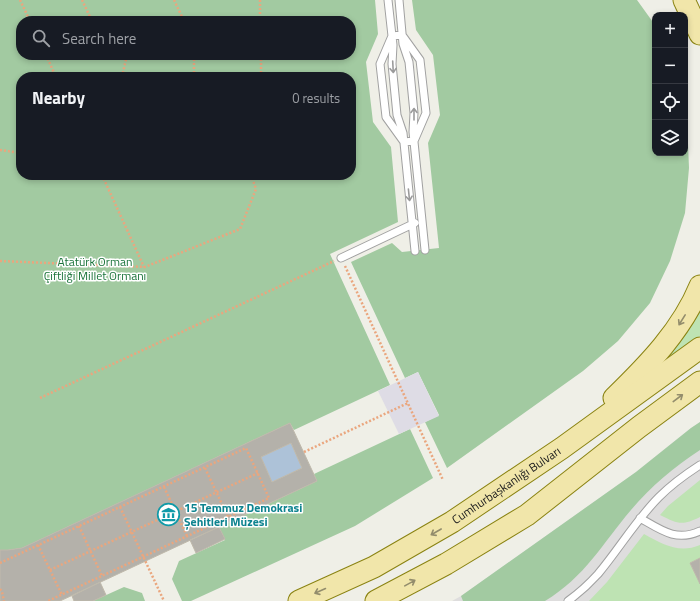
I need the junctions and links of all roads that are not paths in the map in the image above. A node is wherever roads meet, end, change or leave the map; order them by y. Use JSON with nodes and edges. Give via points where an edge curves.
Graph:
{"nodes":[{"id":1,"x":388,"y":0,"type":"edge"},
{"id":2,"x":399,"y":0,"type":"edge"},
{"id":3,"x":684,"y":0,"type":"edge"},
{"id":4,"x":700,"y":34,"type":"edge"},
{"id":5,"x":402,"y":35,"type":"junction"},
{"id":6,"x":392,"y":36,"type":"junction"},
{"id":7,"x":414,"y":141,"type":"junction"},
{"id":8,"x":404,"y":142,"type":"junction"},
{"id":9,"x":422,"y":220,"type":"junction"},
{"id":10,"x":412,"y":224,"type":"junction"},
{"id":11,"x":425,"y":250,"type":"dead end"},
{"id":12,"x":415,"y":251,"type":"dead end"},
{"id":13,"x":341,"y":258,"type":"road end"},
{"id":14,"x":700,"y":286,"type":"edge"},
{"id":15,"x":700,"y":348,"type":"edge"},
{"id":16,"x":700,"y":382,"type":"edge"},
{"id":17,"x":700,"y":400,"type":"edge"},
{"id":18,"x":562,"y":448,"type":"junction"},
{"id":19,"x":700,"y":465,"type":"edge"},
{"id":20,"x":527,"y":515,"type":"junction"},
{"id":21,"x":640,"y":518,"type":"junction"},
{"id":22,"x":700,"y":531,"type":"edge"},
{"id":23,"x":299,"y":601,"type":"edge"},
{"id":24,"x":376,"y":601,"type":"edge"},
{"id":25,"x":568,"y":601,"type":"edge"}],
"edges":[{"from":1,"to":6,"type":"lane"},
{"from":2,"to":5,"type":"lane"},
{"from":3,"to":4,"type":"main road"},
{"from":5,"to":6,"type":"lane"},
{"from":7,"to":5,"type":"lane","one_way":true,"via":[[410,69]]},
{"from":5,"to":7,"type":"lane","via":[[420,60],[421,67],[426,113]]},
{"from":6,"to":8,"type":"lane","one_way":true,"via":[[396,107]]},
{"from":6,"to":8,"type":"lane","via":[[380,64],[385,109],[386,117]]},
{"from":7,"to":8,"type":"lane"},
{"from":7,"to":9,"type":"lane"},
{"from":8,"to":10,"type":"lane","one_way":true},
{"from":9,"to":10,"type":"lane"},
{"from":9,"to":11,"type":"lane"},
{"from":10,"to":12,"type":"lane"},
{"from":10,"to":13,"type":"lane"},
{"from":14,"to":18,"type":"main road","one_way":true,"via":[[676,330],[653,358]]},
{"from":15,"to":18,"type":"main road","name":"Cumhurbaşkanlığı Bulvarı"},
{"from":20,"to":16,"type":"main road","one_way":true},
{"from":17,"to":20,"type":"main road","via":[[579,488]]},
{"from":18,"to":23,"type":"main road","name":"Cumhurbaşkanlığı Bulvarı","one_way":true,"via":[[446,526],[374,567]]},
{"from":19,"to":21,"type":"lane","via":[[659,497]]},
{"from":24,"to":20,"type":"main road","one_way":true,"via":[[446,564]]},
{"from":21,"to":22,"type":"lane","via":[[673,535],[686,536]]},
{"from":21,"to":25,"type":"lane","via":[[598,574]]}]}
